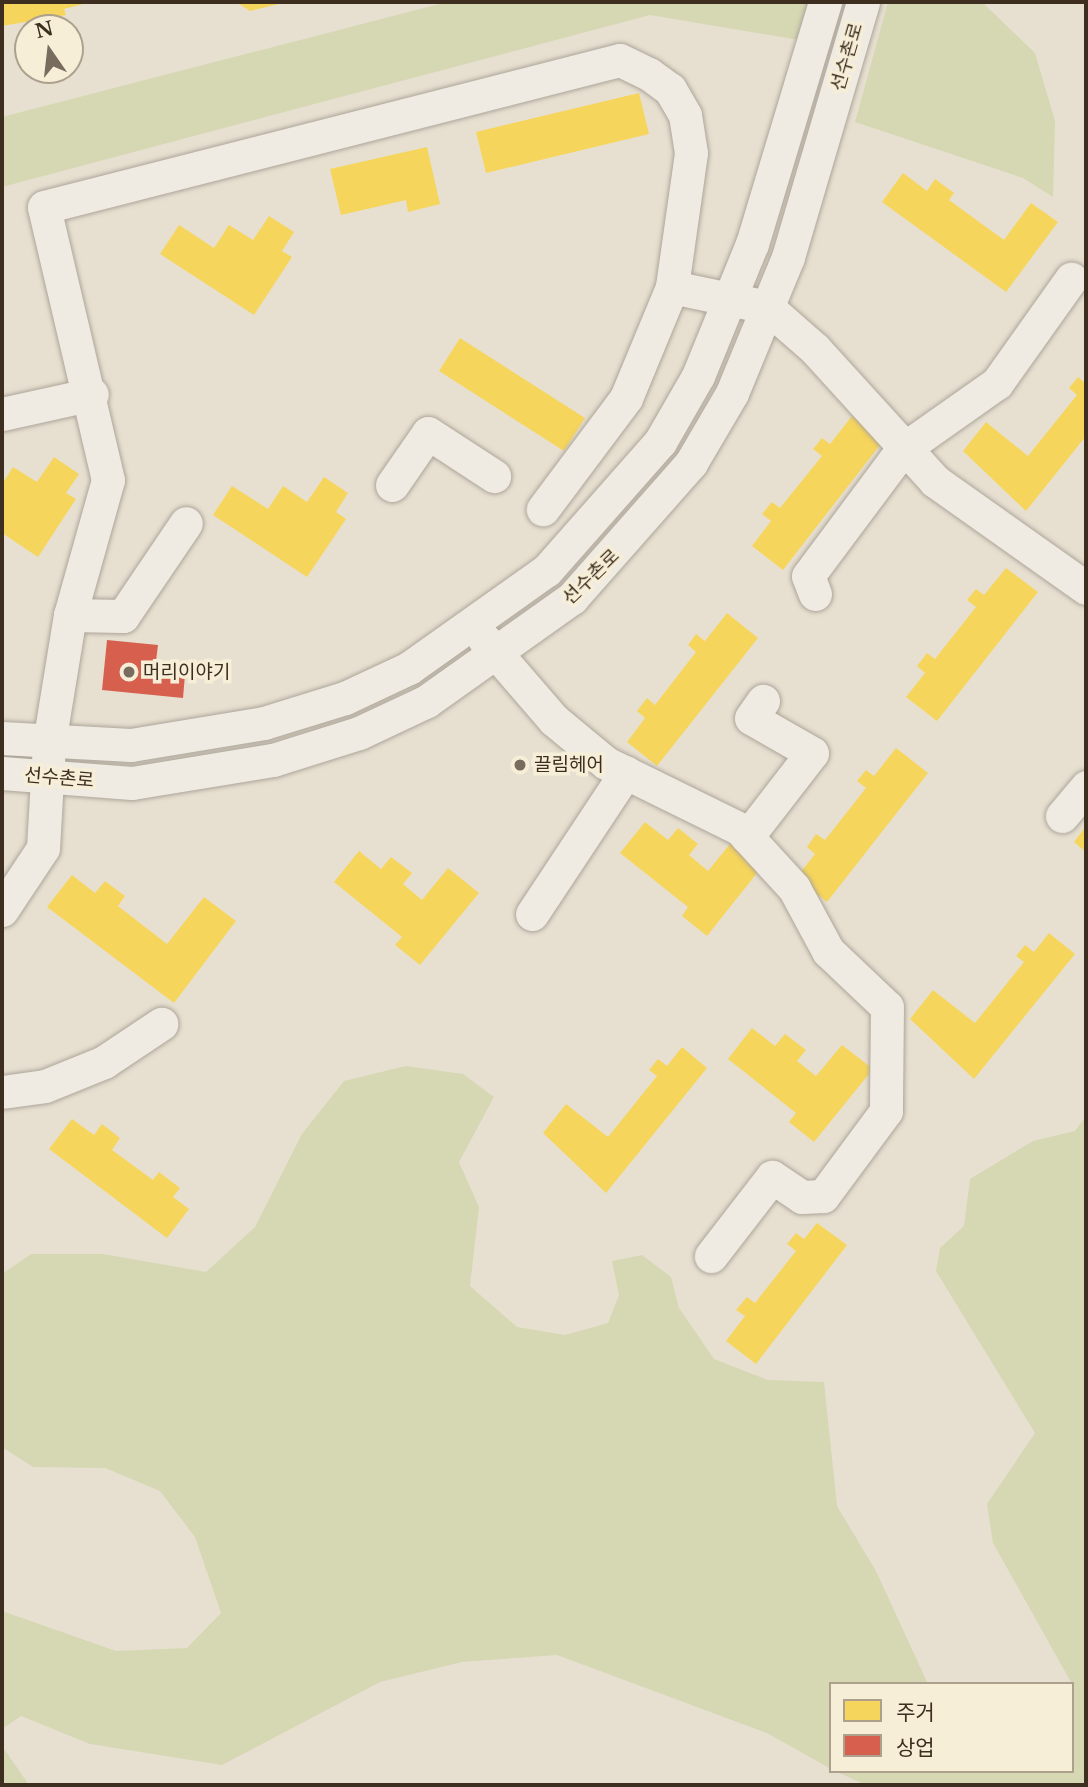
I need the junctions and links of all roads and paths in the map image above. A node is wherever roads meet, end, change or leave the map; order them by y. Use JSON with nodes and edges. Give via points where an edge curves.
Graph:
{"nodes":[{"id":1,"x":825,"y":2,"type":"edge"},
{"id":2,"x":863,"y":2,"type":"edge"},
{"id":3,"x":1071,"y":279,"type":"dead end"},
{"id":4,"x":672,"y":287,"type":"junction"},
{"id":5,"x":729,"y":299,"type":"junction"},
{"id":6,"x":767,"y":307,"type":"junction"},
{"id":7,"x":92,"y":394,"type":"junction"},
{"id":8,"x":2,"y":414,"type":"edge"},
{"id":9,"x":902,"y":450,"type":"junction"},
{"id":10,"x":494,"y":476,"type":"dead end"},
{"id":11,"x":392,"y":485,"type":"dead end"},
{"id":12,"x":544,"y":509,"type":"dead end"},
{"id":13,"x":186,"y":523,"type":"dead end"},
{"id":14,"x":1086,"y":588,"type":"edge"},
{"id":15,"x":815,"y":594,"type":"dead end"},
{"id":16,"x":70,"y":615,"type":"junction"},
{"id":17,"x":475,"y":625,"type":"junction"},
{"id":18,"x":497,"y":656,"type":"junction"},
{"id":19,"x":763,"y":702,"type":"dead end"},
{"id":20,"x":2,"y":738,"type":"edge"},
{"id":21,"x":49,"y":743,"type":"junction"},
{"id":22,"x":626,"y":772,"type":"junction"},
{"id":23,"x":2,"y":773,"type":"edge"},
{"id":24,"x":47,"y":779,"type":"junction"},
{"id":25,"x":1086,"y":787,"type":"edge"},
{"id":26,"x":1062,"y":816,"type":"dead end"},
{"id":27,"x":747,"y":837,"type":"junction"},
{"id":28,"x":2,"y":910,"type":"edge"},
{"id":29,"x":532,"y":914,"type":"dead end"},
{"id":30,"x":161,"y":1024,"type":"dead end"},
{"id":31,"x":2,"y":1092,"type":"edge"},
{"id":32,"x":711,"y":1256,"type":"dead end"}],
"edges":[{"from":1,"to":5,"type":"street","name":"선수촌로"},
{"from":2,"to":6,"type":"street","name":"선수촌로"},
{"from":3,"to":9,"type":"street","via":[[997,383]]},
{"from":4,"to":5,"type":"street"},
{"from":4,"to":7,"type":"street","via":[[691,153],[685,115],[670,89],[620,60],[44,207]]},
{"from":4,"to":12,"type":"street","via":[[625,398]]},
{"from":5,"to":6,"type":"street"},
{"from":5,"to":17,"type":"street","name":"선수촌로","via":[[698,376],[660,442],[547,570]]},
{"from":6,"to":9,"type":"street","via":[[815,349]]},
{"from":6,"to":18,"type":"street","name":"선수촌로","via":[[732,393],[691,463],[572,598]]},
{"from":7,"to":8,"type":"street"},
{"from":7,"to":16,"type":"street","via":[[108,480]]},
{"from":9,"to":14,"type":"street","via":[[935,481]]},
{"from":9,"to":15,"type":"street","via":[[808,576]]},
{"from":10,"to":11,"type":"street","via":[[428,433]]},
{"from":13,"to":16,"type":"street","via":[[123,616]]},
{"from":16,"to":21,"type":"street"},
{"from":17,"to":18,"type":"street"},
{"from":17,"to":21,"type":"street","name":"선수촌로","via":[[377,683],[264,723],[131,745]]},
{"from":18,"to":22,"type":"street","via":[[554,720]]},
{"from":18,"to":24,"type":"street","name":"선수촌로","via":[[416,707],[273,760],[132,783]]},
{"from":19,"to":27,"type":"street","via":[[751,718],[812,753]]},
{"from":20,"to":21,"type":"street","name":"선수촌로"},
{"from":21,"to":24,"type":"street"},
{"from":22,"to":27,"type":"street"},
{"from":22,"to":29,"type":"street"},
{"from":23,"to":24,"type":"street","name":"선수촌로"},
{"from":24,"to":28,"type":"street","via":[[43,848]]},
{"from":25,"to":26,"type":"street"},
{"from":27,"to":32,"type":"street","via":[[794,888],[828,951],[887,1007],[886,1111],[823,1196],[802,1197],[772,1177]]},
{"from":30,"to":31,"type":"street","via":[[104,1062],[45,1086]]}]}
